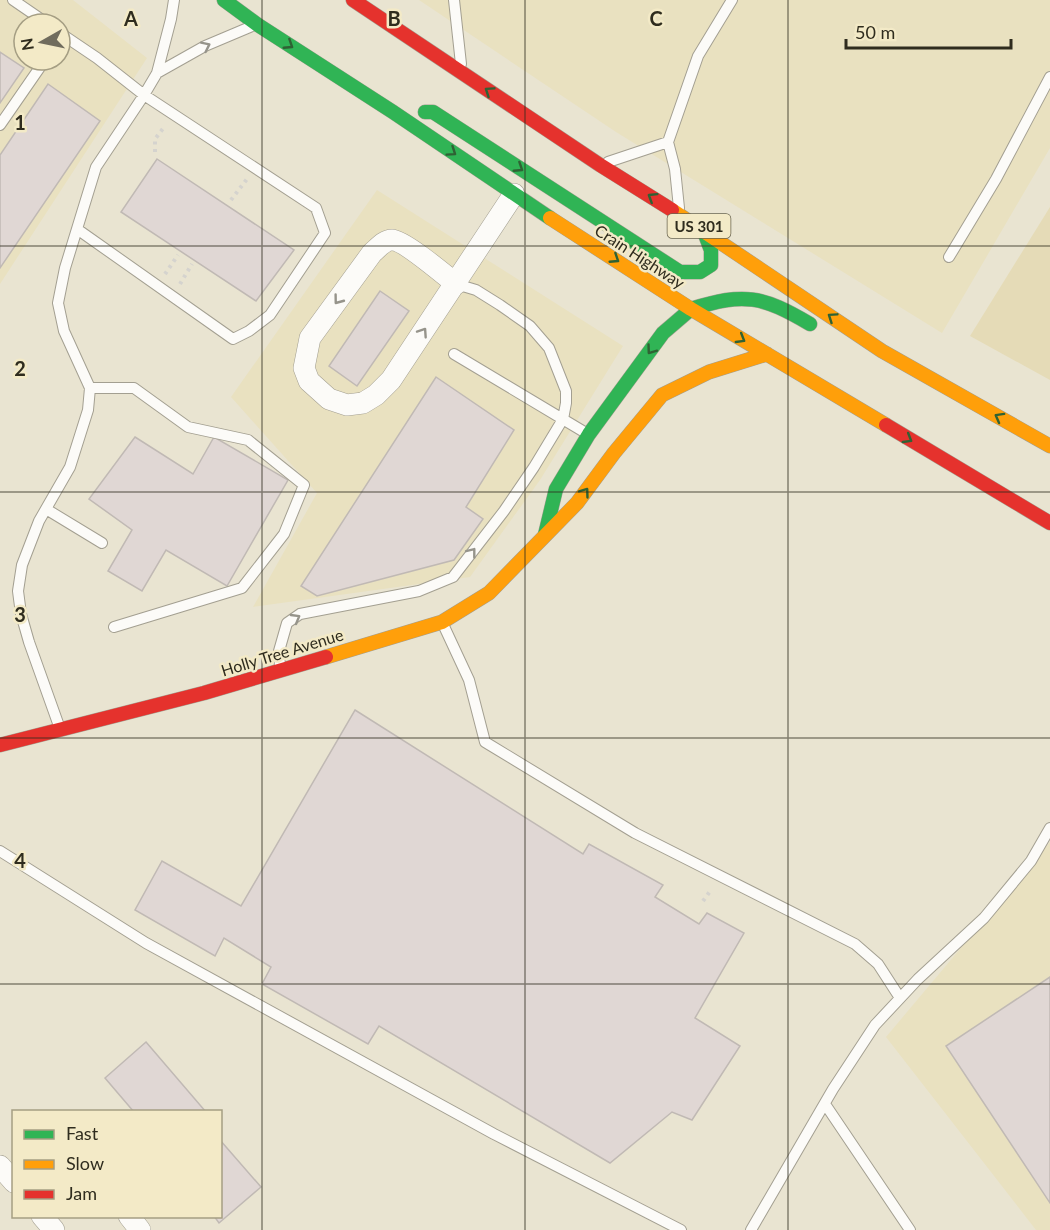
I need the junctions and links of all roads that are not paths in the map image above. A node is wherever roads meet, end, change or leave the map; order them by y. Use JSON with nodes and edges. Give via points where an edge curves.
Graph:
{"nodes":[{"id":1,"x":13,"y":0,"type":"edge"},
{"id":2,"x":174,"y":0,"type":"edge"},
{"id":3,"x":224,"y":0,"type":"edge"},
{"id":4,"x":352,"y":0,"type":"edge"},
{"id":5,"x":454,"y":0,"type":"edge"},
{"id":6,"x":732,"y":0,"type":"edge"},
{"id":7,"x":30,"y":12,"type":"edge"},
{"id":8,"x":258,"y":25,"type":"junction"},
{"id":9,"x":72,"y":42,"type":"edge"},
{"id":10,"x":37,"y":72,"type":"edge"},
{"id":11,"x":462,"y":73,"type":"junction"},
{"id":12,"x":157,"y":74,"type":"junction"},
{"id":13,"x":1050,"y":77,"type":"edge"},
{"id":14,"x":144,"y":95,"type":"junction"},
{"id":15,"x":393,"y":112,"type":"junction"},
{"id":16,"x":0,"y":125,"type":"edge"},
{"id":17,"x":668,"y":142,"type":"junction"},
{"id":18,"x":600,"y":165,"type":"junction"},
{"id":19,"x":514,"y":194,"type":"junction"},
{"id":20,"x":680,"y":215,"type":"junction"},
{"id":21,"x":77,"y":229,"type":"junction"},
{"id":22,"x":704,"y":229,"type":"junction"},
{"id":23,"x":950,"y":257,"type":"dead end"},
{"id":24,"x":456,"y":284,"type":"junction"},
{"id":25,"x":691,"y":309,"type":"junction"},
{"id":26,"x":819,"y":329,"type":"dead end"},
{"id":27,"x":859,"y":352,"type":"dead end"},
{"id":28,"x":454,"y":354,"type":"dead end"},
{"id":29,"x":767,"y":354,"type":"junction"},
{"id":30,"x":90,"y":388,"type":"junction"},
{"id":31,"x":949,"y":404,"type":"dead end"},
{"id":32,"x":563,"y":419,"type":"junction"},
{"id":33,"x":589,"y":434,"type":"junction"},
{"id":34,"x":1050,"y":446,"type":"edge"},
{"id":35,"x":46,"y":509,"type":"junction"},
{"id":36,"x":1050,"y":523,"type":"edge"},
{"id":37,"x":545,"y":535,"type":"junction"},
{"id":38,"x":102,"y":543,"type":"dead end"},
{"id":39,"x":442,"y":622,"type":"junction"},
{"id":40,"x":114,"y":627,"type":"dead end"},
{"id":41,"x":280,"y":670,"type":"junction"},
{"id":42,"x":61,"y":730,"type":"junction"},
{"id":43,"x":0,"y":745,"type":"edge"},
{"id":44,"x":1050,"y":828,"type":"edge"},
{"id":45,"x":0,"y":851,"type":"edge"},
{"id":46,"x":900,"y":998,"type":"junction"},
{"id":47,"x":825,"y":1104,"type":"junction"},
{"id":48,"x":12,"y":1153,"type":"edge"},
{"id":49,"x":0,"y":1164,"type":"edge"},
{"id":50,"x":12,"y":1179,"type":"edge"},
{"id":51,"x":44,"y":1218,"type":"edge"},
{"id":52,"x":131,"y":1218,"type":"edge"},
{"id":53,"x":54,"y":1230,"type":"edge"},
{"id":54,"x":140,"y":1230,"type":"edge"},
{"id":55,"x":681,"y":1230,"type":"edge"},
{"id":56,"x":751,"y":1230,"type":"edge"},
{"id":57,"x":910,"y":1230,"type":"edge"}],
"edges":[{"from":1,"to":7,"type":"lane"},
{"from":2,"to":12,"type":"lane"},
{"from":3,"to":8,"type":"main road","name":"Crain Highway"},
{"from":4,"to":11,"type":"main road","number":"US 301"},
{"from":5,"to":11,"type":"lane"},
{"from":6,"to":17,"type":"lane","via":[[698,56]]},
{"from":12,"to":8,"type":"lane","one_way":true,"via":[[205,46]]},
{"from":8,"to":15,"type":"main road","name":"Crain Highway","one_way":true},
{"from":9,"to":14,"type":"lane"},
{"from":10,"to":16,"type":"lane"},
{"from":18,"to":11,"type":"main road","number":"US 301","one_way":true},
{"from":12,"to":14,"type":"lane"},
{"from":13,"to":23,"type":"lane"},
{"from":14,"to":21,"type":"lane","via":[[96,168]]},
{"from":14,"to":21,"type":"lane","via":[[316,208],[325,233],[270,315],[233,339]]},
{"from":15,"to":19,"type":"main road","name":"Crain Highway","one_way":true},
{"from":15,"to":22,"type":"main road","one_way":true,"via":[[433,112],[680,272],[700,272],[711,265]]},
{"from":17,"to":18,"type":"lane"},
{"from":17,"to":20,"type":"lane"},
{"from":20,"to":18,"type":"main road","number":"US 301","one_way":true},
{"from":19,"to":24,"type":"street"},
{"from":19,"to":25,"type":"main road","name":"Crain Highway","one_way":true},
{"from":20,"to":22,"type":"main road","number":"US 301"},
{"from":21,"to":30,"type":"lane","via":[[58,303],[64,331]]},
{"from":34,"to":22,"type":"main road","number":"US 301","one_way":true,"via":[[882,351]]},
{"from":24,"to":24,"type":"street","one_way":true,"via":[[402,244],[392,240],[382,243],[310,338],[304,368],[309,381],[329,399],[347,405],[363,403],[376,395],[391,380]]},
{"from":24,"to":32,"type":"lane","via":[[476,290],[500,305],[530,326],[549,348],[566,392]]},
{"from":25,"to":26,"type":"main road","via":[[735,297],[754,297],[780,306]]},
{"from":25,"to":29,"type":"main road","name":"Crain Highway","one_way":true},
{"from":25,"to":33,"type":"main road","one_way":true,"via":[[663,333]]},
{"from":27,"to":31,"type":"main road"},
{"from":28,"to":32,"type":"lane"},
{"from":29,"to":36,"type":"main road","name":"Crain Highway","one_way":true},
{"from":37,"to":29,"type":"main road","name":"Holly Tree Avenue","one_way":true,"via":[[577,503],[662,395],[709,372]]},
{"from":30,"to":35,"type":"lane","via":[[88,410],[70,467]]},
{"from":30,"to":40,"type":"lane","via":[[134,388],[188,428],[248,440],[304,485],[284,534],[242,588]]},
{"from":32,"to":33,"type":"lane"},
{"from":41,"to":32,"type":"lane","one_way":true,"via":[[279,651],[287,623],[300,614],[419,591],[453,577],[504,511]]},
{"from":33,"to":37,"type":"main road","via":[[556,489]]},
{"from":35,"to":38,"type":"lane"},
{"from":35,"to":42,"type":"lane","via":[[22,565],[18,591],[29,642]]},
{"from":37,"to":39,"type":"main road","name":"Holly Tree Avenue","via":[[489,593]]},
{"from":39,"to":41,"type":"main road","name":"Holly Tree Avenue"},
{"from":39,"to":46,"type":"lane","via":[[469,680],[485,742],[635,833],[855,944],[878,964]]},
{"from":41,"to":42,"type":"main road","name":"Holly Tree Avenue"},
{"from":42,"to":43,"type":"main road","name":"Holly Tree Avenue"},
{"from":44,"to":46,"type":"lane","via":[[1031,861],[984,918]]},
{"from":45,"to":55,"type":"lane","via":[[146,943],[494,1134]]},
{"from":46,"to":47,"type":"lane","via":[[875,1025]]},
{"from":47,"to":56,"type":"lane"},
{"from":47,"to":57,"type":"lane"},
{"from":48,"to":49,"type":"street"},
{"from":49,"to":50,"type":"street"},
{"from":51,"to":53,"type":"street"},
{"from":52,"to":54,"type":"street"}]}
